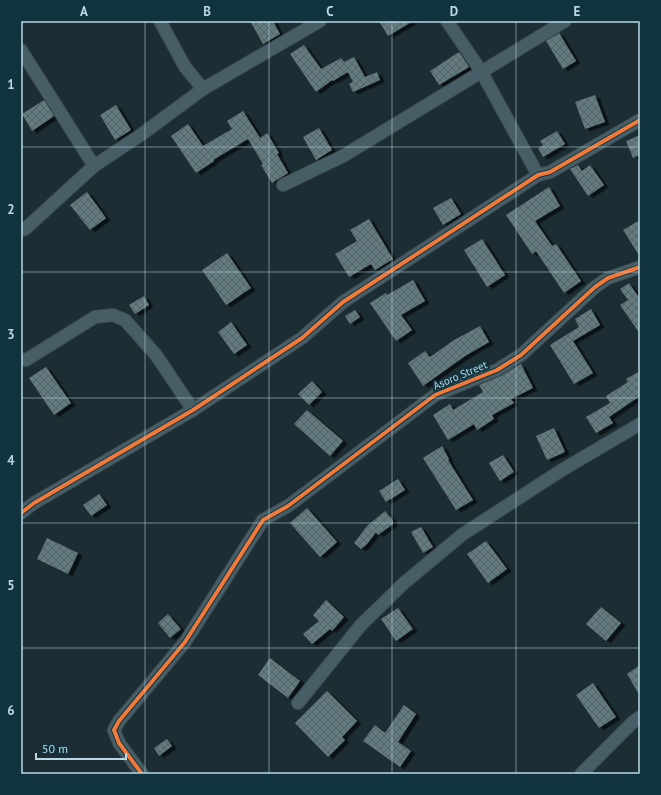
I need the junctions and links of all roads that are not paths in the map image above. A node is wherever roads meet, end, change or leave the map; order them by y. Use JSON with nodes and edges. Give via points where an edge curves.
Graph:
{"nodes":[{"id":1,"x":160,"y":21,"type":"edge"},
{"id":2,"x":320,"y":21,"type":"edge"},
{"id":3,"x":447,"y":21,"type":"edge"},
{"id":4,"x":564,"y":21,"type":"edge"},
{"id":5,"x":21,"y":50,"type":"edge"},
{"id":6,"x":481,"y":71,"type":"junction"},
{"id":7,"x":203,"y":89,"type":"junction"},
{"id":8,"x":640,"y":120,"type":"edge"},
{"id":9,"x":94,"y":166,"type":"junction"},
{"id":10,"x":538,"y":174,"type":"junction"},
{"id":11,"x":283,"y":185,"type":"dead end"},
{"id":12,"x":21,"y":230,"type":"edge"},
{"id":13,"x":640,"y":267,"type":"edge"},
{"id":14,"x":21,"y":359,"type":"edge"},
{"id":15,"x":193,"y":410,"type":"junction"},
{"id":16,"x":640,"y":424,"type":"edge"},
{"id":17,"x":21,"y":513,"type":"edge"},
{"id":18,"x":298,"y":703,"type":"dead end"},
{"id":19,"x":640,"y":717,"type":"edge"},
{"id":20,"x":142,"y":774,"type":"edge"},
{"id":21,"x":581,"y":774,"type":"edge"}],
"edges":[{"from":1,"to":7,"type":"street","via":[[185,67]]},
{"from":2,"to":7,"type":"street"},
{"from":3,"to":6,"type":"street"},
{"from":4,"to":6,"type":"street"},
{"from":5,"to":9,"type":"street"},
{"from":6,"to":10,"type":"street"},
{"from":6,"to":11,"type":"street","via":[[343,156]]},
{"from":7,"to":9,"type":"street"},
{"from":8,"to":10,"type":"street","via":[[550,172]]},
{"from":9,"to":12,"type":"street"},
{"from":10,"to":15,"type":"street","via":[[343,302],[302,338]]},
{"from":13,"to":20,"type":"street","name":"Asoro Street","via":[[608,278],[521,355],[496,370],[435,395],[288,506],[263,520],[185,642],[118,721],[114,730],[119,743]]},
{"from":14,"to":15,"type":"street","via":[[26,360],[95,317],[112,314],[125,320],[156,356]]},
{"from":15,"to":17,"type":"street"},
{"from":16,"to":18,"type":"street","via":[[562,470],[463,534],[404,583],[361,625]]},
{"from":19,"to":21,"type":"street"}]}
